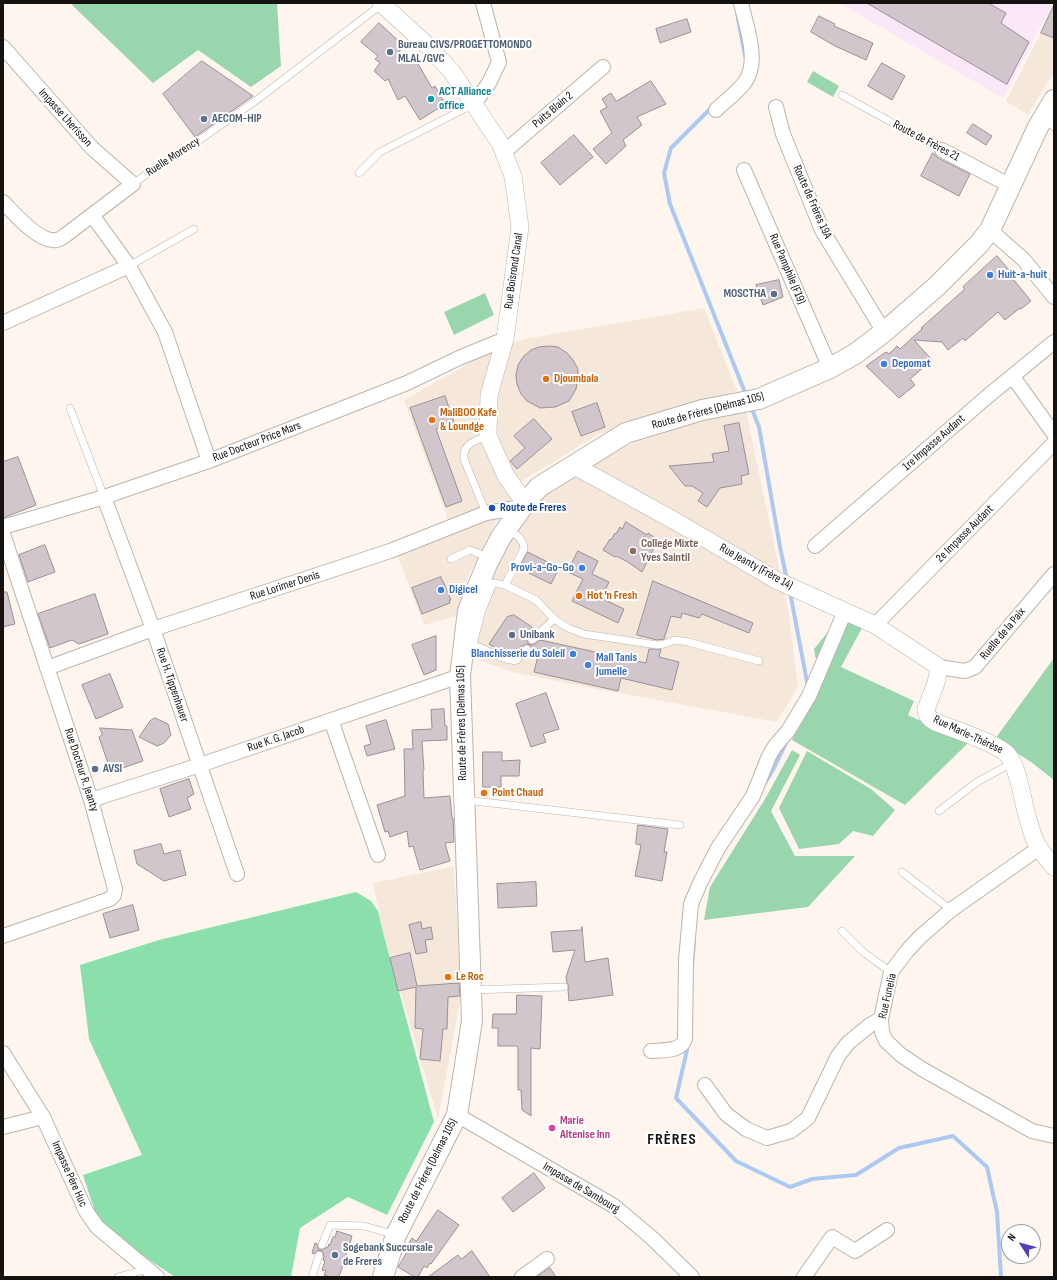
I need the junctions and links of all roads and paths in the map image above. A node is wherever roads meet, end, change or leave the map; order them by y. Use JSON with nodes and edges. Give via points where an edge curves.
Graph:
{"nodes":[{"id":1,"x":381,"y":3,"type":"edge"},
{"id":2,"x":483,"y":3,"type":"edge"},
{"id":3,"x":741,"y":3,"type":"edge"},
{"id":4,"x":3,"y":47,"type":"edge"},
{"id":5,"x":603,"y":67,"type":"dead end"},
{"id":6,"x":842,"y":95,"type":"dead end"},
{"id":7,"x":1054,"y":100,"type":"edge"},
{"id":8,"x":474,"y":104,"type":"junction"},
{"id":9,"x":776,"y":107,"type":"dead end"},
{"id":10,"x":716,"y":110,"type":"dead end"},
{"id":11,"x":1049,"y":122,"type":"edge"},
{"id":12,"x":942,"y":150,"type":"joint"},
{"id":13,"x":504,"y":152,"type":"junction"},
{"id":14,"x":744,"y":170,"type":"dead end"},
{"id":15,"x":359,"y":173,"type":"dead end"},
{"id":16,"x":132,"y":184,"type":"junction"},
{"id":17,"x":1011,"y":186,"type":"junction"},
{"id":18,"x":3,"y":202,"type":"edge"},
{"id":19,"x":92,"y":215,"type":"junction"},
{"id":20,"x":194,"y":229,"type":"dead end"},
{"id":21,"x":990,"y":230,"type":"junction"},
{"id":22,"x":129,"y":266,"type":"junction"},
{"id":23,"x":1054,"y":297,"type":"edge"},
{"id":24,"x":3,"y":323,"type":"edge"},
{"id":25,"x":884,"y":332,"type":"junction"},
{"id":26,"x":505,"y":339,"type":"junction"},
{"id":27,"x":1054,"y":342,"type":"edge"},
{"id":28,"x":830,"y":368,"type":"junction"},
{"id":29,"x":1013,"y":377,"type":"junction"},
{"id":30,"x":70,"y":408,"type":"dead end"},
{"id":31,"x":1054,"y":434,"type":"edge"},
{"id":32,"x":488,"y":436,"type":"junction"},
{"id":33,"x":1054,"y":443,"type":"edge"},
{"id":34,"x":209,"y":461,"type":"junction"},
{"id":35,"x":573,"y":465,"type":"junction"},
{"id":36,"x":104,"y":497,"type":"junction"},
{"id":37,"x":523,"y":505,"type":"junction"},
{"id":38,"x":486,"y":513,"type":"junction"},
{"id":39,"x":3,"y":527,"type":"edge"},
{"id":40,"x":507,"y":528,"type":"junction"},
{"id":41,"x":3,"y":534,"type":"edge"},
{"id":42,"x":815,"y":546,"type":"dead end"},
{"id":43,"x":450,"y":558,"type":"dead end"},
{"id":44,"x":490,"y":558,"type":"junction"},
{"id":45,"x":1054,"y":574,"type":"edge"},
{"id":46,"x":486,"y":583,"type":"junction"},
{"id":47,"x":505,"y":585,"type":"junction"},
{"id":48,"x":845,"y":611,"type":"junction"},
{"id":49,"x":554,"y":619,"type":"junction"},
{"id":50,"x":875,"y":625,"type":"junction"},
{"id":51,"x":153,"y":629,"type":"junction"},
{"id":52,"x":532,"y":640,"type":"dead end"},
{"id":53,"x":468,"y":645,"type":"junction"},
{"id":54,"x":527,"y":649,"type":"dead end"},
{"id":55,"x":759,"y":661,"type":"dead end"},
{"id":56,"x":939,"y":667,"type":"junction"},
{"id":57,"x":47,"y":668,"type":"junction"},
{"id":58,"x":460,"y":676,"type":"junction"},
{"id":59,"x":331,"y":720,"type":"junction"},
{"id":60,"x":1013,"y":763,"type":"junction"},
{"id":61,"x":200,"y":766,"type":"junction"},
{"id":62,"x":91,"y":800,"type":"junction"},
{"id":63,"x":464,"y":800,"type":"junction"},
{"id":64,"x":939,"y":811,"type":"dead end"},
{"id":65,"x":680,"y":825,"type":"dead end"},
{"id":66,"x":1039,"y":848,"type":"junction"},
{"id":67,"x":378,"y":855,"type":"dead end"},
{"id":68,"x":1054,"y":867,"type":"edge"},
{"id":69,"x":902,"y":872,"type":"dead end"},
{"id":70,"x":237,"y":874,"type":"dead end"},
{"id":71,"x":951,"y":910,"type":"junction"},
{"id":72,"x":842,"y":932,"type":"dead end"},
{"id":73,"x":3,"y":936,"type":"edge"},
{"id":74,"x":891,"y":972,"type":"junction"},
{"id":75,"x":564,"y":986,"type":"dead end"},
{"id":76,"x":472,"y":990,"type":"junction"},
{"id":77,"x":881,"y":1019,"type":"junction"},
{"id":78,"x":651,"y":1051,"type":"dead end"},
{"id":79,"x":3,"y":1053,"type":"edge"},
{"id":80,"x":705,"y":1085,"type":"dead end"},
{"id":81,"x":457,"y":1115,"type":"junction"},
{"id":82,"x":44,"y":1117,"type":"junction"},
{"id":83,"x":3,"y":1127,"type":"edge"},
{"id":84,"x":1054,"y":1136,"type":"edge"},
{"id":85,"x":887,"y":1230,"type":"dead end"},
{"id":86,"x":396,"y":1235,"type":"junction"},
{"id":87,"x":322,"y":1246,"type":"dead end"},
{"id":88,"x":319,"y":1255,"type":"dead end"},
{"id":89,"x":547,"y":1259,"type":"dead end"},
{"id":90,"x":152,"y":1273,"type":"edge"},
{"id":91,"x":118,"y":1277,"type":"edge"},
{"id":92,"x":312,"y":1277,"type":"edge"},
{"id":93,"x":383,"y":1277,"type":"edge"},
{"id":94,"x":522,"y":1277,"type":"edge"},
{"id":95,"x":692,"y":1277,"type":"edge"},
{"id":96,"x":804,"y":1277,"type":"edge"}],
"edges":[{"from":1,"to":8,"type":"street","name":"Rue Boisrond Canal","via":[[448,67]]},
{"from":1,"to":16,"type":"lane","name":"Ruelle Morency","via":[[258,99]]},
{"from":2,"to":8,"type":"street","via":[[499,62],[489,83]]},
{"from":3,"to":10,"type":"street","via":[[752,53],[752,66],[744,83]]},
{"from":4,"to":16,"type":"street","name":"Impasse Lherisson","via":[[92,148]]},
{"from":5,"to":13,"type":"street","name":"Puits Blain 2"},
{"from":6,"to":12,"type":"lane","name":"Route de Frères 21"},
{"from":7,"to":11,"type":"main road","name":"Route de Frères (Delmas 105)"},
{"from":8,"to":13,"type":"street","name":"Rue Boisrond Canal"},
{"from":8,"to":15,"type":"lane","via":[[380,152]]},
{"from":9,"to":25,"type":"street","name":"Route de Frères 19A","via":[[783,134],[822,230]]},
{"from":11,"to":17,"type":"main road","name":"Route de Frères (Delmas 105)"},
{"from":12,"to":17,"type":"street","name":"Route de Frères 21"},
{"from":13,"to":26,"type":"street","name":"Rue Boisrond Canal","via":[[513,176],[520,227]]},
{"from":14,"to":28,"type":"street","name":"Rue Pamphile (F19)"},
{"from":16,"to":19,"type":"street","name":"Ruelle Morency"},
{"from":17,"to":21,"type":"main road","name":"Route de Frères (Delmas 105)"},
{"from":18,"to":19,"type":"street","name":"Ruelle Morency","via":[[38,236],[49,240],[57,241]]},
{"from":19,"to":22,"type":"street"},
{"from":20,"to":22,"type":"lane"},
{"from":21,"to":23,"type":"street","via":[[1024,260]]},
{"from":21,"to":25,"type":"main road","name":"Route de Frères (Delmas 105)","via":[[937,286]]},
{"from":22,"to":24,"type":"street"},
{"from":22,"to":34,"type":"street","via":[[165,332]]},
{"from":25,"to":28,"type":"main road","name":"Route de Frères (Delmas 105)","via":[[855,354]]},
{"from":26,"to":32,"type":"street","name":"Rue Boisrond Canal","via":[[489,394]]},
{"from":26,"to":34,"type":"street","name":"Rue Docteur Price Mars","via":[[407,384]]},
{"from":27,"to":29,"type":"street","name":"1re Impasse Audant"},
{"from":28,"to":35,"type":"main road","name":"Route de Frères (Delmas 105)","via":[[759,399],[702,410],[626,433]]},
{"from":29,"to":31,"type":"street"},
{"from":29,"to":42,"type":"street","name":"1re Impasse Audant"},
{"from":30,"to":36,"type":"lane"},
{"from":32,"to":37,"type":"street","name":"Rue Boisrond Canal","via":[[506,476]]},
{"from":32,"to":38,"type":"lane","via":[[466,447],[463,453]]},
{"from":33,"to":50,"type":"street","name":"2e Impasse Audant"},
{"from":34,"to":36,"type":"street","name":"Rue Docteur Price Mars"},
{"from":35,"to":37,"type":"main road","name":"Route de Frères (Delmas 105)","via":[[539,487]]},
{"from":35,"to":48,"type":"street","name":"Rue Jeanty (Frère 14)","via":[[776,580]]},
{"from":36,"to":39,"type":"street","name":"Rue Docteur Price Mars"},
{"from":36,"to":51,"type":"street","name":"Rue H. Tippenhauer"},
{"from":37,"to":38,"type":"street","name":"Rue Lorimer Denis"},
{"from":37,"to":40,"type":"main road","name":"Route de Frères (Delmas 105)"},
{"from":38,"to":51,"type":"street","name":"Rue Lorimer Denis","via":[[390,551]]},
{"from":40,"to":44,"type":"main road","name":"Route de Frères (Delmas 105)"},
{"from":40,"to":47,"type":"lane","via":[[518,536],[524,549]]},
{"from":41,"to":57,"type":"street","name":"Rue Docteur R. Jeanty"},
{"from":43,"to":44,"type":"lane","via":[[470,550]]},
{"from":44,"to":46,"type":"main road","name":"Route de Frères (Delmas 105)"},
{"from":45,"to":56,"type":"street","name":"Ruelle de la Paix","via":[[975,667],[965,671]]},
{"from":46,"to":47,"type":"lane"},
{"from":46,"to":53,"type":"main road","name":"Route de Frères (Delmas 105)","via":[[468,611]]},
{"from":47,"to":49,"type":"lane","via":[[536,600]]},
{"from":48,"to":50,"type":"street","name":"Rue Jeanty (Frère 14)"},
{"from":48,"to":78,"type":"street","via":[[809,696],[769,756],[753,796],[718,848],[691,904],[686,960],[684,1043],[679,1048]]},
{"from":49,"to":52,"type":"lane"},
{"from":49,"to":55,"type":"lane","via":[[584,634],[657,645],[682,640]]},
{"from":50,"to":56,"type":"street","name":"Rue Jeanty (Frère 14)"},
{"from":51,"to":57,"type":"street","name":"Rue Lorimer Denis"},
{"from":51,"to":61,"type":"street","name":"Rue H. Tippenhauer"},
{"from":53,"to":54,"type":"lane","via":[[480,647],[509,661],[517,660]]},
{"from":53,"to":58,"type":"main road","name":"Route de Frères (Delmas 105)"},
{"from":56,"to":60,"type":"street","name":"Rue Marie-Thérèse","via":[[926,709],[929,718],[1000,749]]},
{"from":57,"to":62,"type":"street","name":"Rue Docteur R. Jeanty"},
{"from":58,"to":59,"type":"street","name":"Rue K. G. Jacob"},
{"from":58,"to":63,"type":"main road","name":"Route de Frères (Delmas 105)"},
{"from":59,"to":61,"type":"street","name":"Rue K. G. Jacob"},
{"from":59,"to":67,"type":"street"},
{"from":60,"to":64,"type":"lane","via":[[977,782]]},
{"from":60,"to":66,"type":"street","name":"Rue Marie-Thérèse","via":[[1028,821]]},
{"from":61,"to":62,"type":"street","name":"Rue K. G. Jacob"},
{"from":61,"to":70,"type":"street","name":"Rue H. Tippenhauer"},
{"from":62,"to":73,"type":"street","name":"Rue Docteur R. Jeanty","via":[[115,889],[114,895],[110,899]]},
{"from":63,"to":65,"type":"lane"},
{"from":63,"to":76,"type":"main road","name":"Route de Frères (Delmas 105)"},
{"from":66,"to":68,"type":"street","name":"Rue Marie-Thérèse"},
{"from":66,"to":71,"type":"street","name":"Rue Funelia"},
{"from":69,"to":71,"type":"lane"},
{"from":71,"to":74,"type":"street","name":"Rue Funelia","via":[[906,951]]},
{"from":72,"to":74,"type":"lane","via":[[863,952]]},
{"from":74,"to":77,"type":"street","name":"Rue Funelia"},
{"from":75,"to":76,"type":"lane"},
{"from":76,"to":81,"type":"main road","name":"Route de Frères (Delmas 105)","via":[[472,1020]]},
{"from":77,"to":80,"type":"street","via":[[848,1043],[838,1056],[808,1118],[791,1131],[767,1138],[746,1129],[726,1114]]},
{"from":77,"to":84,"type":"street","name":"Rue Funelia","via":[[886,1041],[917,1066],[1032,1131]]},
{"from":79,"to":82,"type":"street","name":"Impasse Pére Huc"},
{"from":81,"to":86,"type":"main road","name":"Route de Frères (Delmas 105)"},
{"from":81,"to":95,"type":"street","name":"Impasse de Sambourg","via":[[614,1206]]},
{"from":82,"to":83,"type":"street"},
{"from":82,"to":90,"type":"street","name":"Impasse Pére Huc","via":[[86,1211],[97,1227]]},
{"from":85,"to":96,"type":"street","via":[[855,1251],[832,1237]]},
{"from":86,"to":87,"type":"lane","via":[[364,1226],[330,1225]]},
{"from":86,"to":93,"type":"main road","name":"Route de Frères (Delmas 105)"},
{"from":88,"to":92,"type":"lane"},
{"from":89,"to":94,"type":"street"},
{"from":90,"to":91,"type":"lane"}]}
